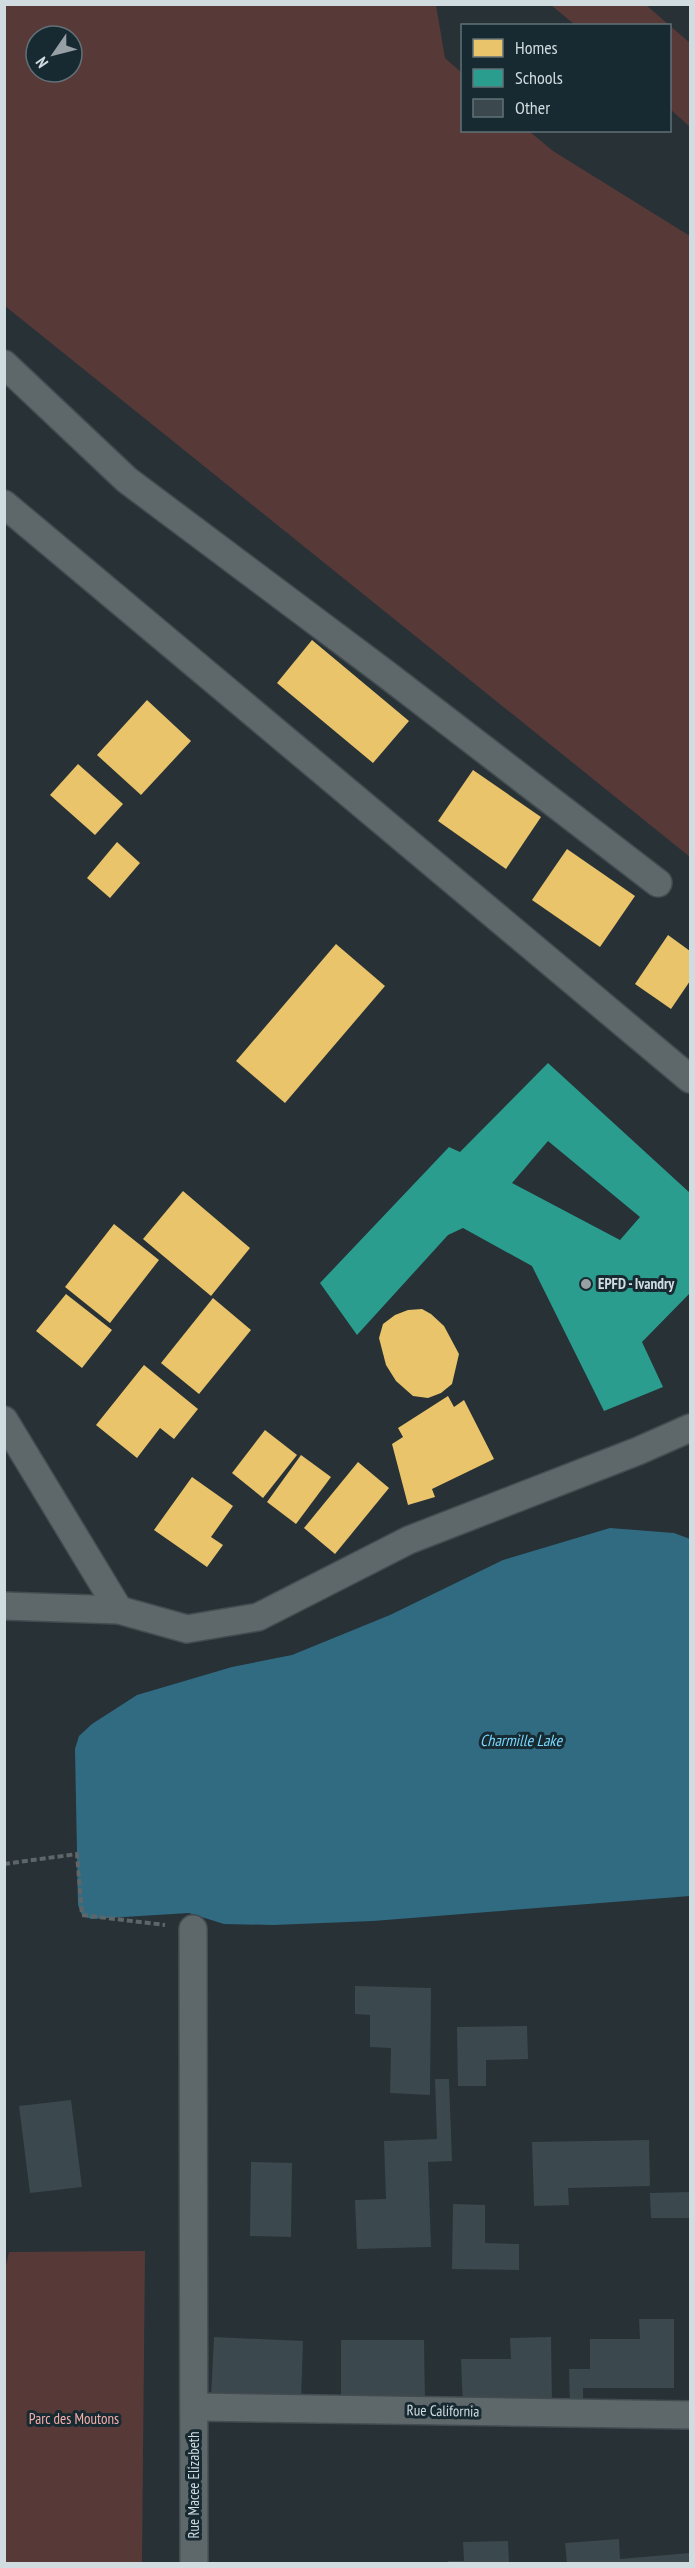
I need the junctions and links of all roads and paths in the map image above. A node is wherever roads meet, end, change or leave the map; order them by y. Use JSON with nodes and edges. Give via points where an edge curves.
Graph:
{"nodes":[{"id":1,"x":4,"y":364,"type":"edge"},
{"id":2,"x":4,"y":504,"type":"edge"},
{"id":3,"x":658,"y":883,"type":"dead end"},
{"id":4,"x":690,"y":1078,"type":"edge"},
{"id":5,"x":4,"y":1420,"type":"edge"},
{"id":6,"x":690,"y":1428,"type":"edge"},
{"id":7,"x":4,"y":1606,"type":"edge"},
{"id":8,"x":120,"y":1610,"type":"junction"},
{"id":9,"x":4,"y":1864,"type":"edge"},
{"id":10,"x":193,"y":1929,"type":"joint"},
{"id":11,"x":195,"y":2407,"type":"junction"},
{"id":12,"x":690,"y":2415,"type":"edge"},
{"id":13,"x":194,"y":2564,"type":"edge"}],
"edges":[{"from":1,"to":3,"type":"street","via":[[127,480]]},
{"from":2,"to":4,"type":"street"},
{"from":5,"to":8,"type":"street"},
{"from":6,"to":8,"type":"street","via":[[409,1540],[258,1617],[187,1629]]},
{"from":7,"to":8,"type":"street"},
{"from":9,"to":10,"type":"path","via":[[77,1854],[82,1915]]},
{"from":10,"to":11,"type":"street","name":"Rue Macee Elizabeth"},
{"from":11,"to":12,"type":"street","name":"Rue California"},
{"from":11,"to":13,"type":"street","name":"Rue Macee Elizabeth"}]}
